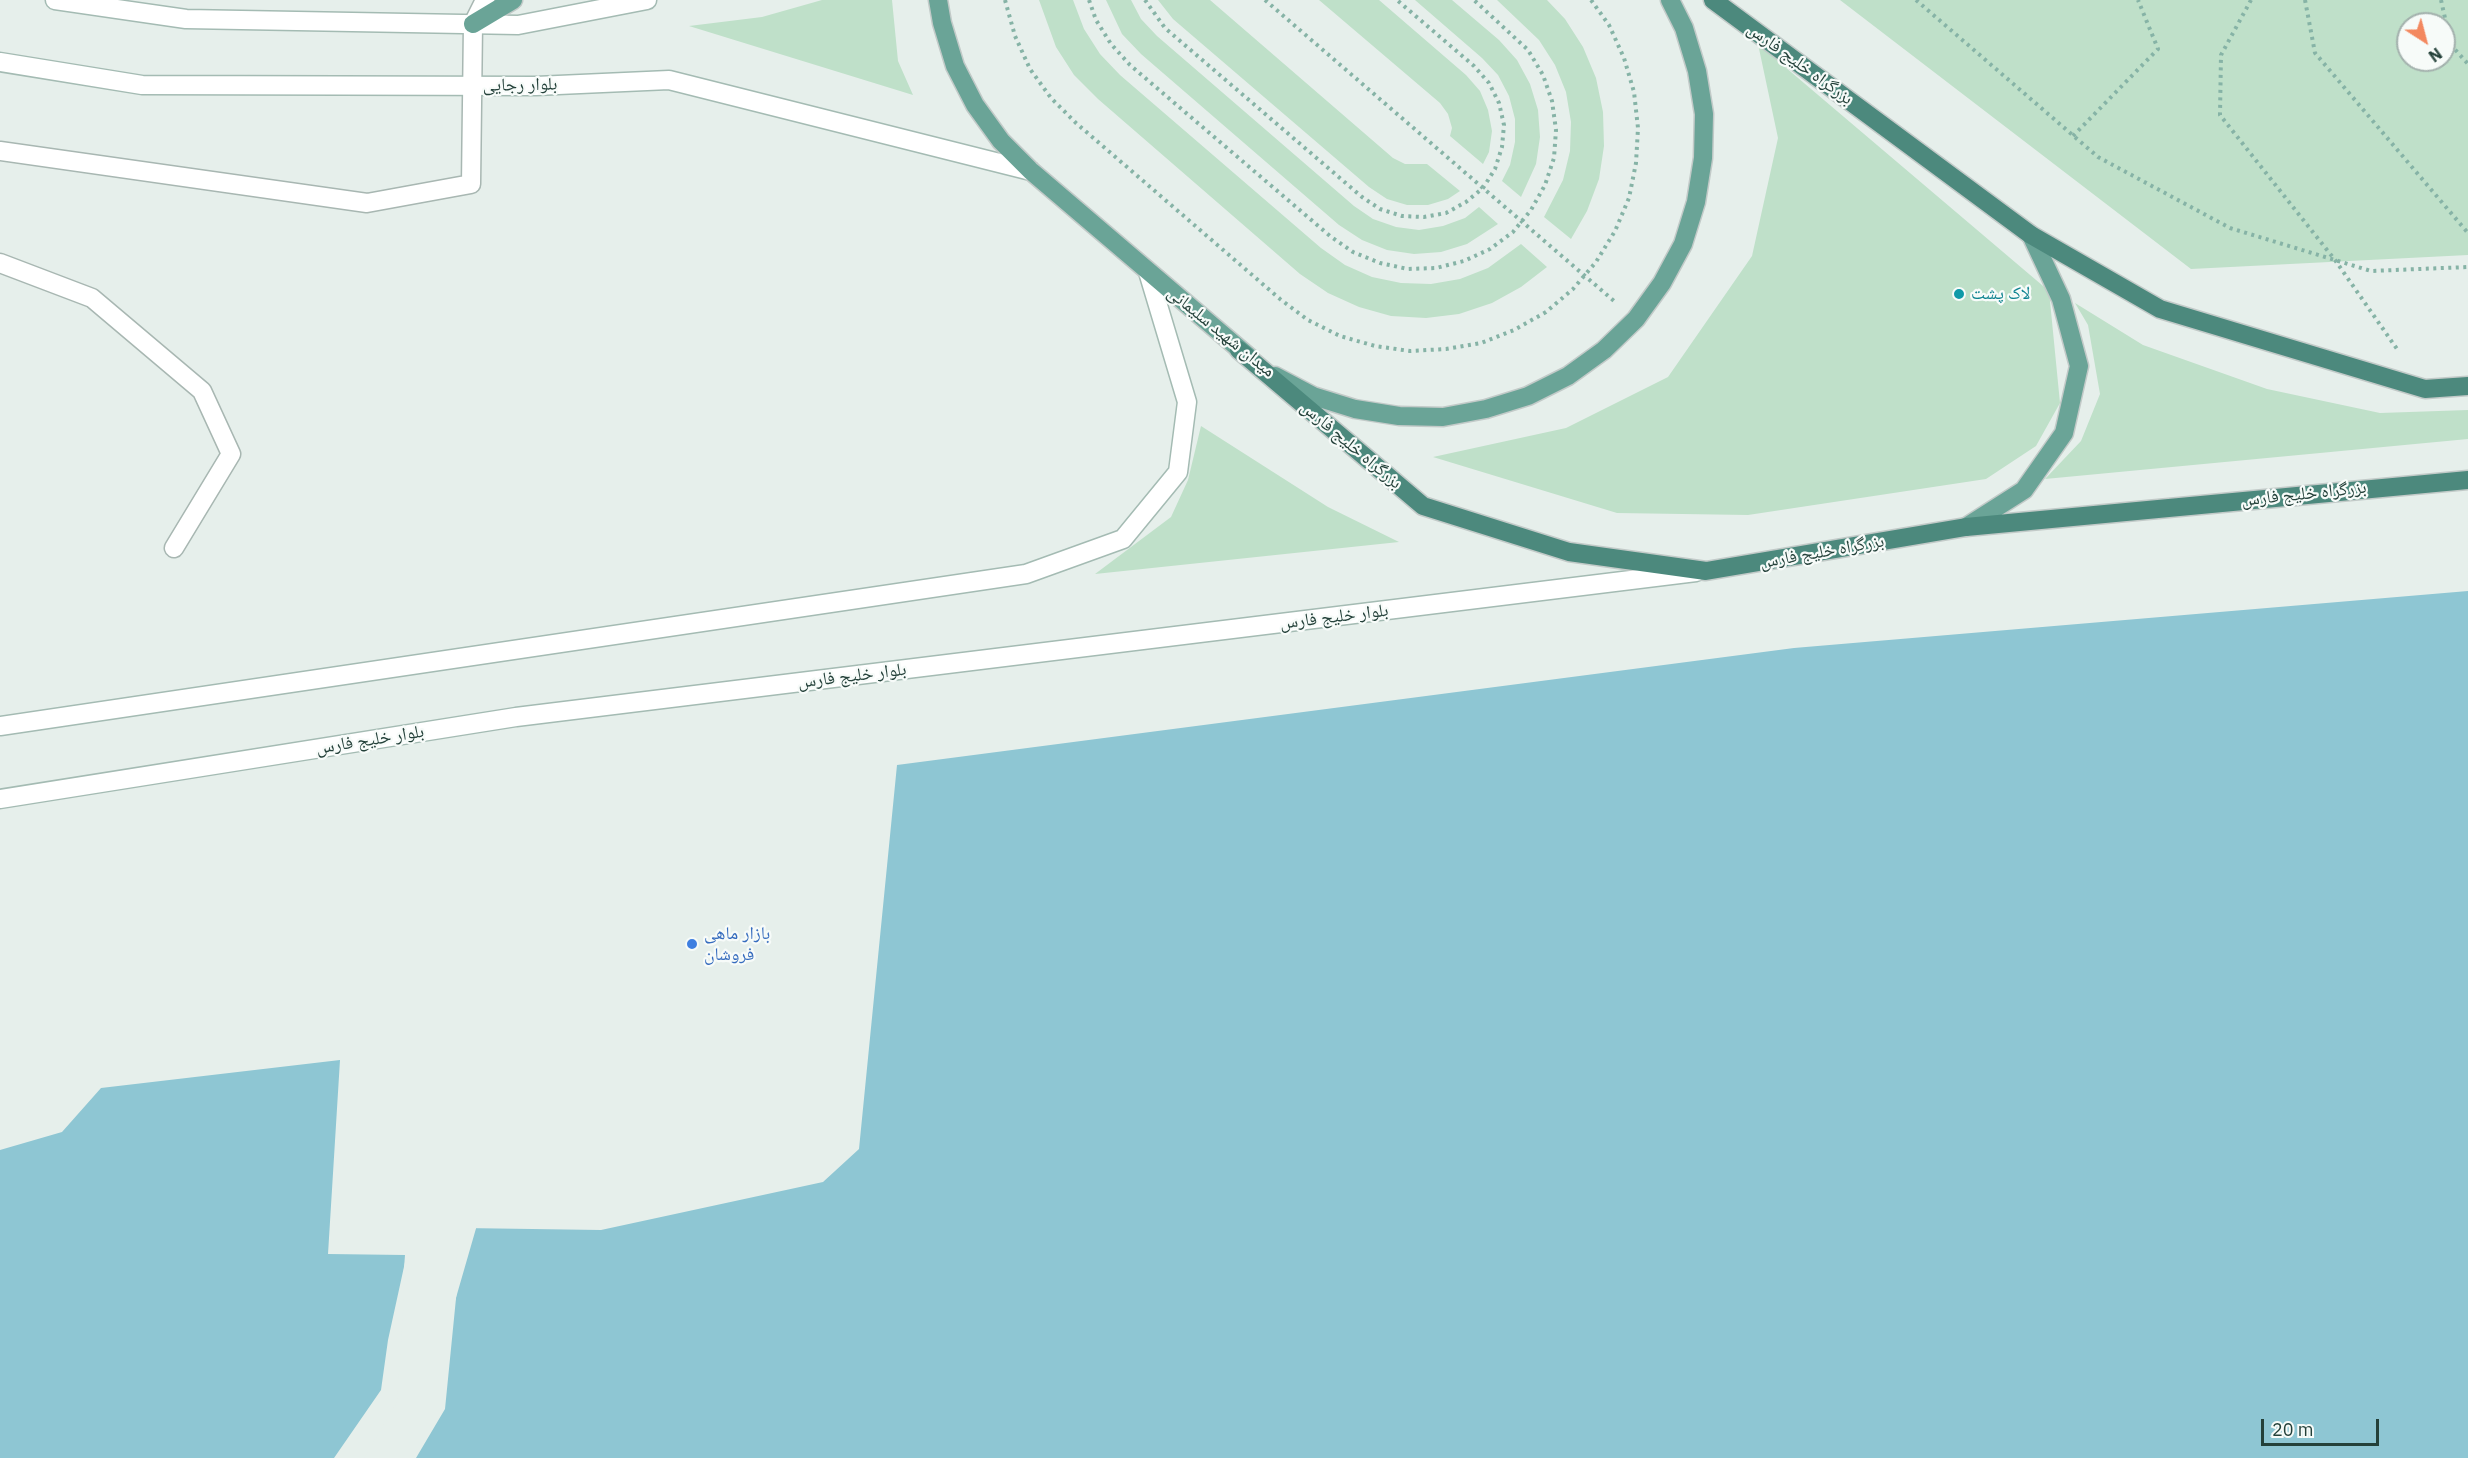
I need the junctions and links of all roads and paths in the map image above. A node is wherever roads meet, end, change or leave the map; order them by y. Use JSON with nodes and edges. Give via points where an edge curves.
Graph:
{"nodes":[{"id":1,"x":54,"y":0,"type":"edge"},
{"id":2,"x":485,"y":0,"type":"edge"},
{"id":3,"x":513,"y":0,"type":"edge"},
{"id":4,"x":647,"y":0,"type":"edge"},
{"id":5,"x":938,"y":0,"type":"edge"},
{"id":6,"x":1005,"y":0,"type":"edge"},
{"id":7,"x":1089,"y":0,"type":"edge"},
{"id":8,"x":1145,"y":0,"type":"edge"},
{"id":9,"x":1264,"y":0,"type":"edge"},
{"id":10,"x":1397,"y":0,"type":"edge"},
{"id":11,"x":1474,"y":0,"type":"edge"},
{"id":12,"x":1591,"y":0,"type":"edge"},
{"id":13,"x":1670,"y":0,"type":"edge"},
{"id":14,"x":1713,"y":0,"type":"edge"},
{"id":15,"x":1916,"y":0,"type":"edge"},
{"id":16,"x":2138,"y":0,"type":"edge"},
{"id":17,"x":2251,"y":0,"type":"edge"},
{"id":18,"x":2305,"y":0,"type":"edge"},
{"id":19,"x":2441,"y":0,"type":"edge"},
{"id":20,"x":473,"y":24,"type":"junction"},
{"id":21,"x":0,"y":62,"type":"edge"},
{"id":22,"x":2468,"y":63,"type":"edge"},
{"id":23,"x":472,"y":86,"type":"junction"},
{"id":24,"x":2073,"y":136,"type":"junction"},
{"id":25,"x":0,"y":151,"type":"edge"},
{"id":26,"x":1031,"y":171,"type":"junction"},
{"id":27,"x":1483,"y":188,"type":"junction"},
{"id":28,"x":1522,"y":221,"type":"junction"},
{"id":29,"x":2468,"y":233,"type":"edge"},
{"id":30,"x":2031,"y":235,"type":"junction"},
{"id":31,"x":2335,"y":260,"type":"junction"},
{"id":32,"x":0,"y":263,"type":"edge"},
{"id":33,"x":2468,"y":267,"type":"edge"},
{"id":34,"x":1148,"y":272,"type":"junction"},
{"id":35,"x":1585,"y":275,"type":"junction"},
{"id":36,"x":1636,"y":319,"type":"junction"},
{"id":37,"x":1239,"y":350,"type":"junction"},
{"id":38,"x":2468,"y":386,"type":"edge"},
{"id":39,"x":2425,"y":389,"type":"junction"},
{"id":40,"x":2468,"y":480,"type":"edge"},
{"id":41,"x":1966,"y":527,"type":"junction"},
{"id":42,"x":174,"y":548,"type":"dead end"},
{"id":43,"x":1706,"y":571,"type":"junction"},
{"id":44,"x":0,"y":726,"type":"edge"},
{"id":45,"x":0,"y":799,"type":"edge"}],
"edges":[{"from":1,"to":20,"type":"main road","via":[[186,19]]},
{"from":2,"to":20,"type":"main road"},
{"from":3,"to":20,"type":"main road"},
{"from":4,"to":20,"type":"main road","via":[[518,25]]},
{"from":5,"to":26,"type":"main road","name":"میدان شهید سلیمانی","via":[[955,66],[975,105],[1001,141]]},
{"from":6,"to":35,"type":"path","via":[[1030,69],[1051,98],[1280,299],[1308,320],[1340,336],[1410,351],[1446,350],[1481,343],[1546,312]]},
{"from":7,"to":28,"type":"path","via":[[1111,44],[1130,65],[1353,252],[1408,269],[1436,268],[1490,249]]},
{"from":8,"to":27,"type":"path","via":[[1165,28],[1380,209],[1402,216],[1435,215],[1466,202]]},
{"from":9,"to":27,"type":"path"},
{"from":10,"to":27,"type":"path","via":[[1474,66],[1499,103],[1504,125],[1502,147]]},
{"from":11,"to":28,"type":"path","via":[[1528,51],[1543,75],[1552,101],[1554,158],[1545,185]]},
{"from":12,"to":35,"type":"path","via":[[1609,25],[1624,58],[1634,92],[1638,128],[1629,198],[1615,231]]},
{"from":13,"to":36,"type":"main road","name":"میدان شهید سلیمانی","via":[[1684,28],[1697,71],[1704,114],[1703,158],[1696,202],[1683,244]]},
{"from":14,"to":30,"type":"highway","name":"بزرگراه خلیج فارس"},
{"from":15,"to":24,"type":"path"},
{"from":16,"to":24,"type":"path","via":[[2158,49]]},
{"from":17,"to":31,"type":"path","via":[[2221,55],[2220,115]]},
{"from":18,"to":29,"type":"path","via":[[2315,53]]},
{"from":19,"to":22,"type":"path","via":[[2451,45]]},
{"from":20,"to":23,"type":"main road"},
{"from":21,"to":23,"type":"main road","name":"بلوار رجایی","via":[[142,85]]},
{"from":23,"to":25,"type":"main road","via":[[471,184],[367,203]]},
{"from":23,"to":26,"type":"main road","name":"بلوار رجایی","via":[[669,80]]},
{"from":24,"to":31,"type":"path","via":[[2098,157],[2230,228]]},
{"from":26,"to":34,"type":"main road","name":"میدان شهید سلیمانی"},
{"from":27,"to":28,"type":"path"},
{"from":28,"to":35,"type":"path"},
{"from":30,"to":39,"type":"highway","name":"بزرگراه خلیج فارس","via":[[2160,309]]},
{"from":30,"to":41,"type":"main road","via":[[2061,299],[2079,366],[2064,433],[2024,490]]},
{"from":31,"to":33,"type":"path","via":[[2371,271]]},
{"from":31,"to":39,"type":"path"},
{"from":32,"to":42,"type":"main road","via":[[92,298],[202,391],[231,454]]},
{"from":34,"to":37,"type":"main road","name":"میدان شهید سلیمانی"},
{"from":34,"to":44,"type":"main road","via":[[1187,402],[1178,472],[1123,539],[1026,574]]},
{"from":35,"to":36,"type":"path"},
{"from":36,"to":37,"type":"main road","name":"میدان شهید سلیمانی","via":[[1604,350],[1568,376],[1486,410],[1443,417],[1355,409],[1313,396]]},
{"from":37,"to":43,"type":"highway","name":"بزرگراه خلیج فارس","via":[[1424,506],[1569,552]]},
{"from":38,"to":39,"type":"highway","name":"بزرگراه خلیج فارس"},
{"from":40,"to":41,"type":"highway","name":"بزرگراه خلیج فارس"},
{"from":41,"to":43,"type":"highway","name":"بزرگراه خلیج فارس"},
{"from":43,"to":45,"type":"main road","name":"بلوار خلیج فارس","via":[[516,717]]}]}
